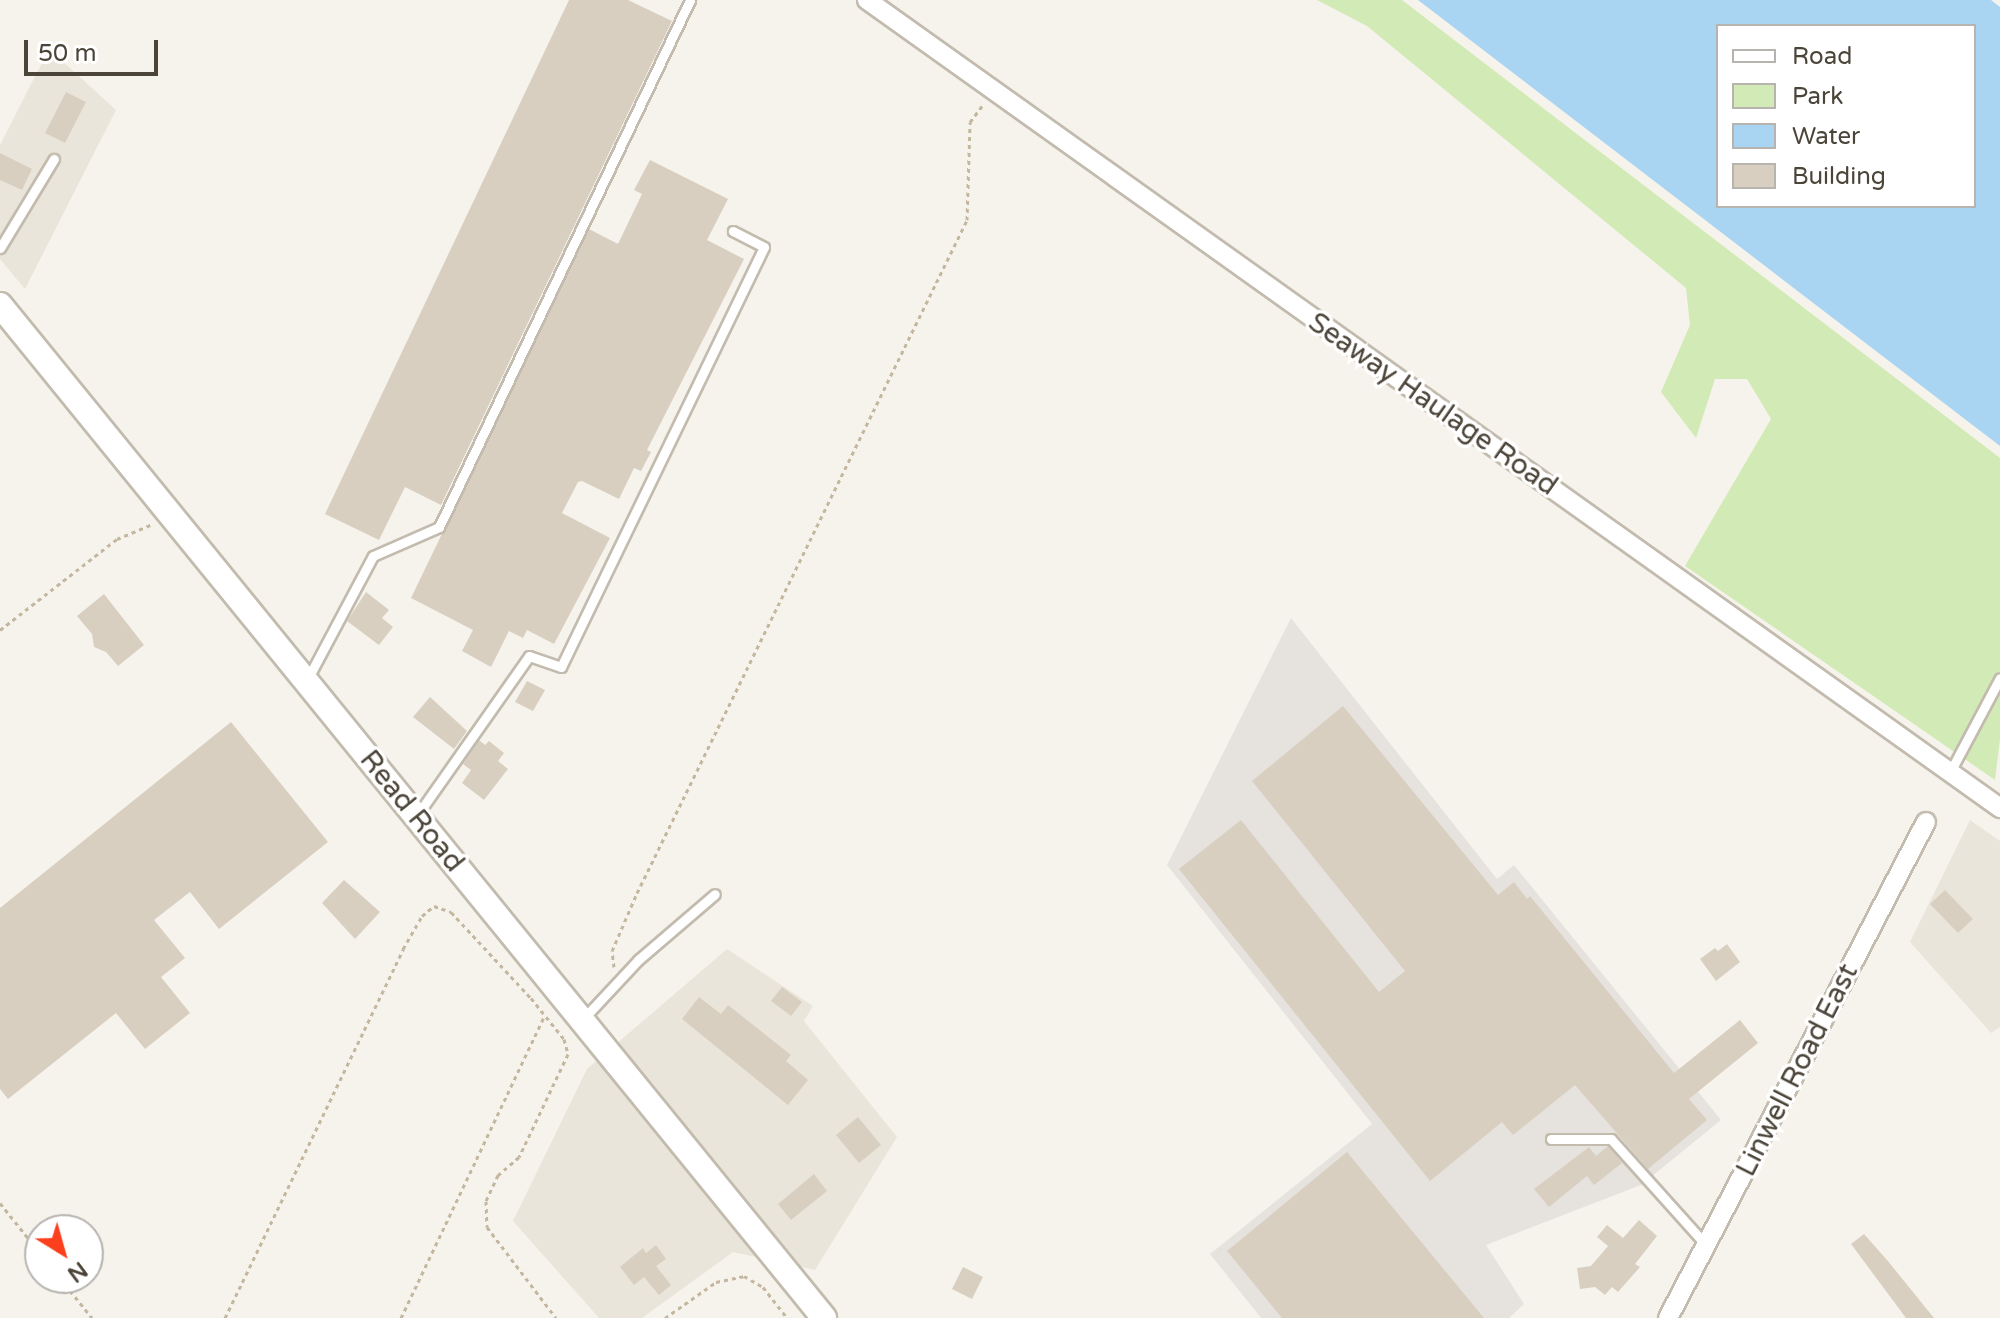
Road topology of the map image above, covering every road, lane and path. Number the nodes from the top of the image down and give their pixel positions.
1 (690, 0) edge
2 (867, 0) edge
3 (993, 90) junction
4 (54, 159) dead end
5 (733, 231) dead end
6 (0, 248) edge
7 (0, 305) edge
8 (171, 516) junction
9 (0, 630) edge
10 (2000, 678) edge
11 (306, 681) junction
12 (1950, 772) junction
13 (2000, 808) edge
14 (417, 817) junction
15 (1926, 822) dead end
16 (715, 894) dead end
17 (617, 982) junction
18 (545, 1015) junction
19 (582, 1021) junction
20 (1551, 1139) dead end
21 (0, 1203) edge
22 (24, 1233) edge
23 (1706, 1245) junction
24 (73, 1294) edge
25 (92, 1318) edge
26 (225, 1318) edge
27 (401, 1318) edge
28 (556, 1318) edge
29 (665, 1318) edge
30 (787, 1318) edge
31 (824, 1318) edge
32 (1668, 1318) edge

1 - 11 lane
2 - 3 street, Seaway Haulage Road
3 - 12 street, Seaway Haulage Road
3 - 17 path
4 - 6 lane
5 - 14 lane
7 - 8 street, Read Road
8 - 9 path
8 - 11 street, Read Road
10 - 12 lane
11 - 14 street, Read Road
12 - 13 street, Seaway Haulage Road
14 - 19 street, Read Road
15 - 23 street, Linwell Road East
16 - 17 lane
17 - 19 lane
18 - 26 path
18 - 27 path
18 - 28 path
19 - 31 street, Read Road
20 - 23 lane
21 - 22 path
23 - 32 street, Linwell Road East
24 - 25 path
29 - 30 path

